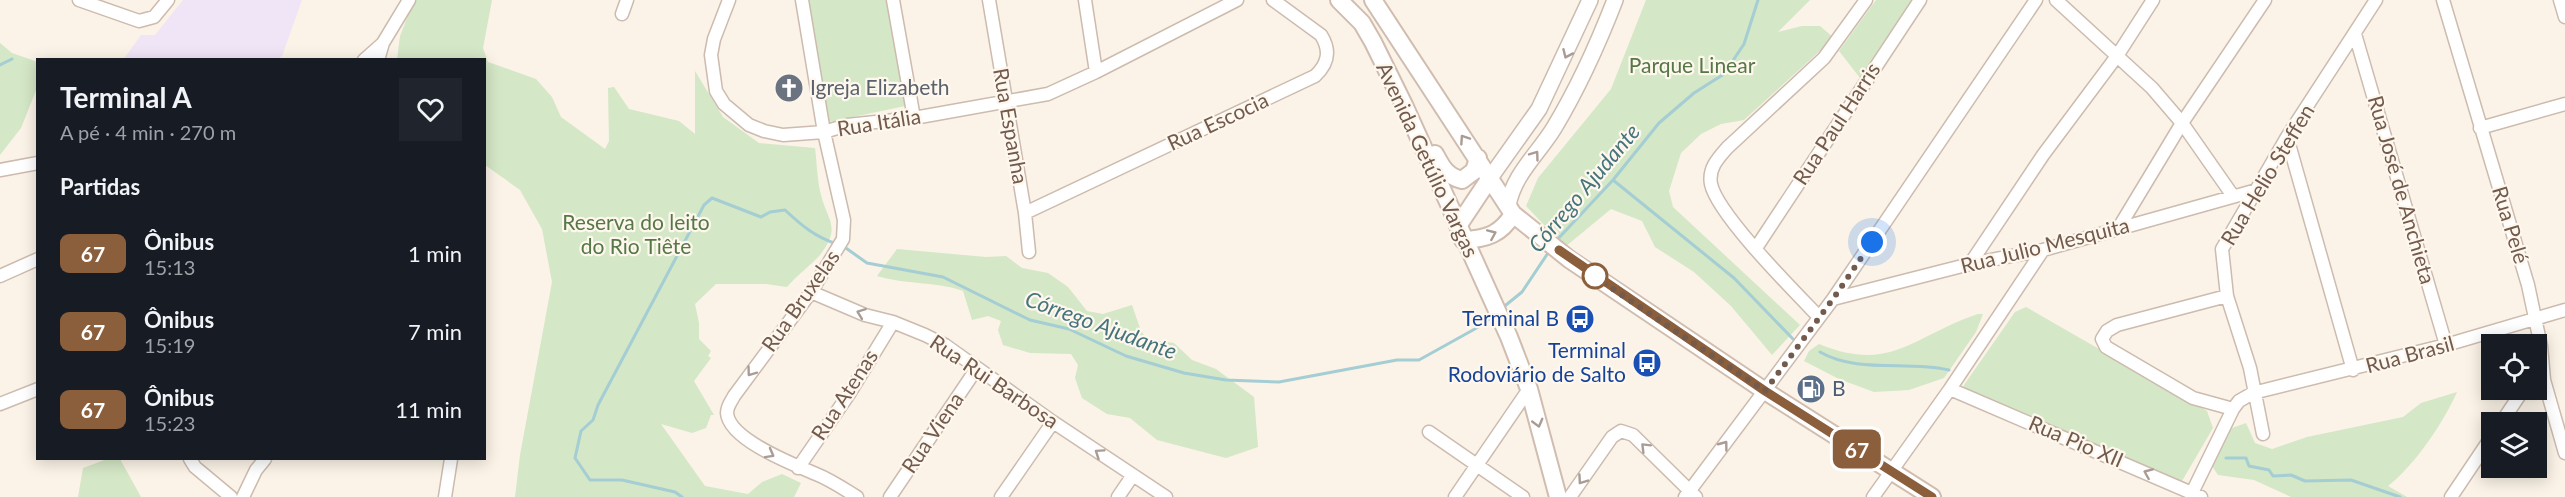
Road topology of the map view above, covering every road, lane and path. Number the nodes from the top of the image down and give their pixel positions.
1 (79, 0) edge
2 (168, 0) edge
3 (408, 0) edge
4 (627, 0) edge
5 (729, 0) edge
6 (802, 0) edge
7 (893, 0) edge
8 (989, 0) edge
9 (1085, 0) edge
10 (1237, 0) edge
11 (1273, 0) edge
12 (1339, 0) edge
13 (1373, 0) edge
14 (1590, 0) edge
15 (1615, 0) edge
16 (1866, 0) edge
17 (1920, 0) edge
18 (2036, 0) edge
19 (2056, 0) edge
20 (2153, 0) edge
21 (2265, 0) edge
22 (2376, 0) edge
23 (2443, 1) edge
24 (622, 14) dead end
25 (2355, 34) junction
26 (383, 43) junction
27 (2117, 56) junction
28 (366, 58) edge
29 (379, 58) edge
30 (1096, 72) junction
31 (1005, 100) junction
32 (2565, 104) edge
33 (1405, 107) junction
34 (914, 118) junction
35 (2182, 123) junction
36 (2480, 128) junction
37 (824, 132) junction
38 (2287, 137) junction
39 (1478, 158) junction
40 (36, 163) edge
41 (0, 170) edge
42 (1490, 178) junction
43 (2257, 190) junction
44 (2233, 196) junction
45 (1474, 201) junction
46 (1511, 210) junction
47 (1025, 213) junction
48 (2118, 230) junction
49 (1460, 233) junction
50 (1756, 249) junction
51 (2043, 250) junction
52 (1029, 252) dead end
53 (36, 260) edge
54 (1970, 264) junction
55 (0, 276) edge
56 (811, 291) junction
57 (2228, 296) junction
58 (1833, 299) junction
59 (2565, 310) edge
60 (1819, 317) junction
61 (2535, 318) junction
62 (893, 322) junction
63 (2536, 334) edge
64 (2446, 345) junction
65 (976, 368) junction
66 (2353, 370) junction
67 (1529, 389) junction
68 (36, 390) edge
69 (1950, 390) junction
70 (1765, 391) junction
71 (2253, 393) junction
72 (2547, 393) edge
73 (0, 404) edge
74 (2233, 409) junction
75 (1053, 422) junction
76 (1429, 432) dead end
77 (2263, 434) dead end
78 (2481, 452) edge
79 (2565, 453) edge
80 (191, 460) edge
81 (264, 460) edge
82 (451, 460) edge
83 (1477, 464) junction
84 (798, 468) junction
85 (1890, 470) junction
86 (1133, 475) junction
87 (1690, 495) edge
88 (2194, 495) edge
89 (231, 497) edge
90 (243, 497) edge
91 (445, 497) edge
92 (857, 497) edge
93 (890, 497) edge
94 (1001, 497) edge
95 (1118, 497) edge
96 (1166, 497) edge
97 (1455, 497) edge
98 (1523, 497) edge
99 (1558, 497) edge
100 (1570, 497) edge
101 (1873, 497) edge
102 (1932, 497) edge
103 (2451, 497) edge

1 - 2 street
3 - 26 street
4 - 24 street
5 - 37 street, Rua Itália
6 - 37 street, Rua Bruxelas
7 - 34 street
8 - 31 street, Rua Espanha
9 - 30 street
10 - 30 street, Rua Itália
11 - 47 street, Rua Escocia
12 - 33 main road, Avenida Getúlio Vargas
39 -> 13 main road, Avenida Getúlio Vargas
14 -> 42 street
46 -> 15 street
16 - 50 street
17 - 50 street, Rua Paul Harris
18 - 58 street
19 - 27 street
20 - 27 street
21 - 35 street
22 - 25 street, Rua Helio Steffen
23 - 36 street, Rua Pelé
25 - 38 street, Rua Helio Steffen
25 - 64 street, Rua José de Anchieta
26 - 28 street
26 - 29 street
27 - 35 street
27 - 54 street
30 - 31 street, Rua Itália
31 - 34 street, Rua Itália
31 - 47 street, Rua Espanha
32 - 36 street
33 - 39 main road
33 - 49 main road, Avenida Getúlio Vargas
34 - 37 street, Rua Itália
35 - 44 street
35 - 48 street
36 - 61 street, Rua Pelé
37 - 56 street, Rua Bruxelas
38 - 43 street, Rua Helio Steffen
38 - 66 street
39 - 42 main road, Avenida Getúlio Vargas
40 - 41 street
42 - 45 main road
42 - 46 main road, Avenida Getúlio Vargas
43 - 44 street, Rua Julio Mesquita
43 - 57 street, Rua Helio Steffen
44 - 48 street, Rua Julio Mesquita
45 - 46 main road
45 - 49 main road
49 -> 46 main road
46 - 70 main road, Avenida Getúlio Vargas
47 - 52 street, Rua Espanha
48 - 51 street, Rua Julio Mesquita
49 - 67 main road, Avenida Getúlio Vargas
50 - 60 street
51 - 54 street, Rua Julio Mesquita
51 - 69 street
53 - 55 street
54 - 58 street, Rua Julio Mesquita
62 -> 56 street, Rua Rui Barbosa
56 -> 84 street, Rua Bruxelas
57 - 71 street, Rua Helio Steffen
57 - 74 street
58 - 60 street
59 - 61 street, Rua Brasil
60 - 70 street
61 - 63 street, Rua Pelé
61 - 64 street, Rua Brasil
62 - 65 street, Rua Rui Barbosa
62 - 84 street, Rua Atenas
64 - 66 street, Rua Brasil
65 - 75 street, Rua Rui Barbosa
65 - 93 street, Rua Viena
66 - 71 street, Rua Brasil
67 - 83 street
67 -> 99 main road, Avenida Getúlio Vargas
68 - 73 street
69 - 85 street
88 -> 69 street, Rua Pio XII
70 - 85 main road, Avenida Getúlio Vargas
87 -> 70 street
71 - 74 street
71 - 77 street, Rua Helio Steffen
72 - 79 street, Rua Pelé
74 - 88 street
86 -> 75 street, Rua Rui Barbosa
75 - 94 street
76 - 83 street
78 - 103 street
80 - 89 street
81 - 90 street
82 - 91 street
83 - 97 street
83 - 98 street
84 - 92 street
85 - 101 street
85 - 102 main road, Avenida Getúlio Vargas
86 - 95 street
86 - 96 street, Rua Rui Barbosa
87 -> 100 street

